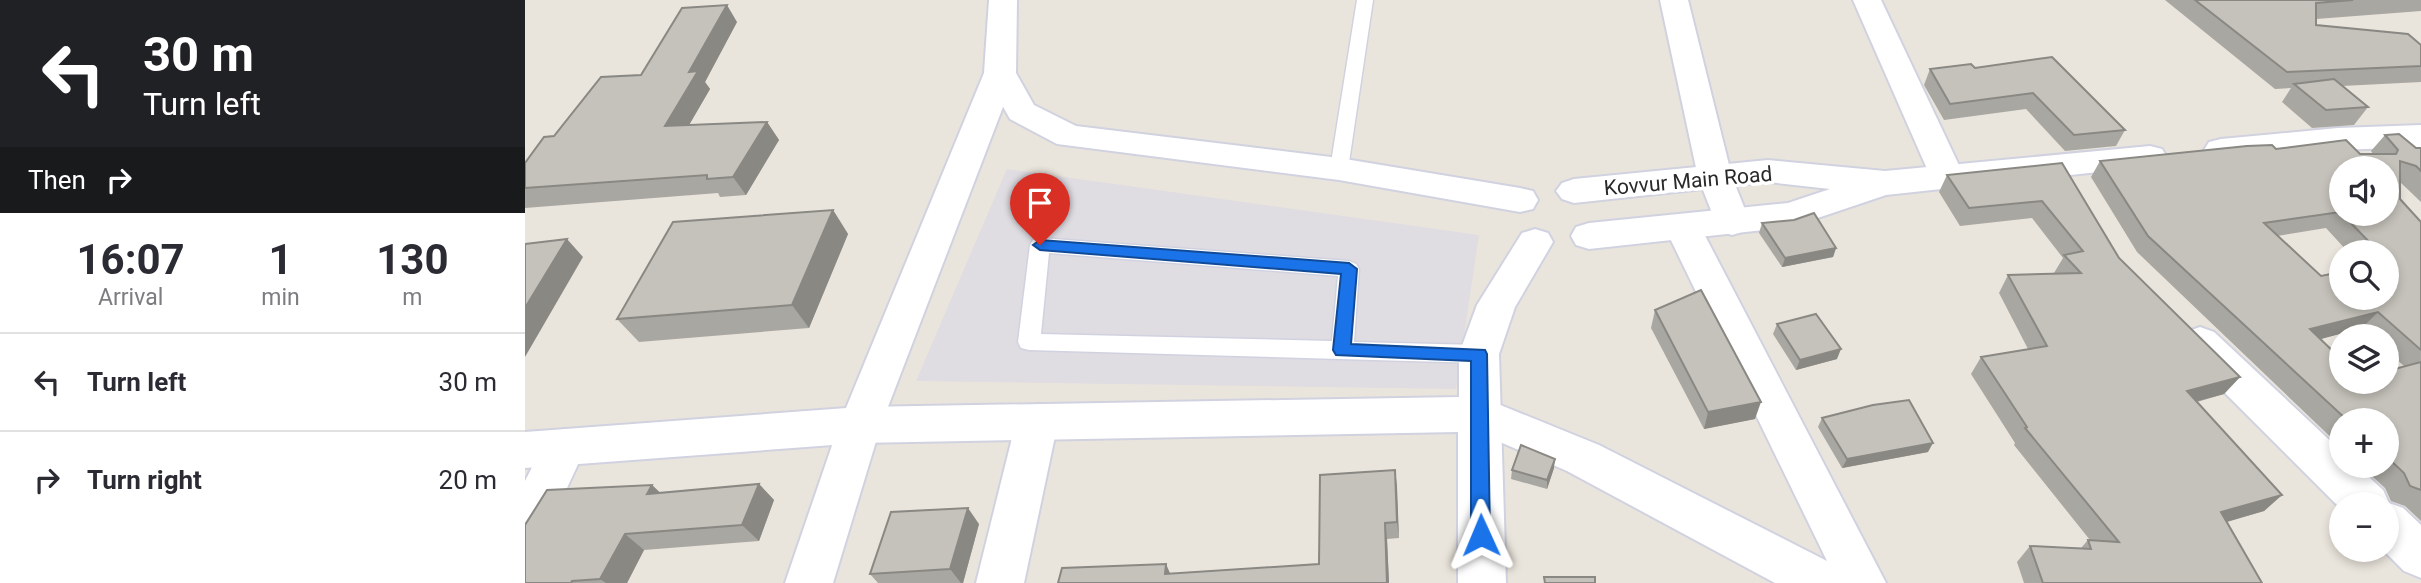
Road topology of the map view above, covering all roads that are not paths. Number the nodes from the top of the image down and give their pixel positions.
1 (1003, 0) edge
2 (1365, 0) edge
3 (1674, 0) edge
4 (1867, 0) edge
5 (1000, 73) junction
6 (2421, 136) edge
7 (2338, 139) junction
8 (2354, 156) edge
9 (1339, 169) junction
10 (1716, 177) junction
11 (1948, 178) junction
12 (1885, 183) junction
13 (1574, 191) junction
14 (1520, 200) junction
15 (1732, 222) junction
16 (1683, 228) junction
17 (1589, 236) junction
18 (1535, 242) junction
19 (2178, 321) edge
20 (1342, 350) junction
21 (1479, 354) junction
22 (1478, 414) junction
23 (1037, 422) junction
24 (860, 425) junction
25 (545, 448) edge
26 (2355, 492) edge
27 (525, 529) edge
28 (2399, 535) edge
29 (2421, 556) edge
30 (2421, 566) edge
31 (809, 583) edge
32 (1000, 583) edge
33 (1482, 583) edge
34 (1821, 583) edge
35 (1862, 583) edge
36 (2416, 583) edge

1 - 5 street
2 - 9 lane
3 - 10 street
4 - 11 street
5 - 9 street
5 - 24 street
6 - 7 street, Kovvur Main Road
7 - 8 street
7 - 11 street, Kovvur Main Road
9 - 14 street
10 - 12 street, Kovvur Main Road
10 - 13 street, Kovvur Main Road
10 - 15 street
11 - 12 street, Kovvur Main Road
12 - 15 street, Kovvur Main Road
13 - 14 street
13 - 17 street
14 - 18 street
15 - 16 street, Kovvur Main Road
16 - 17 street, Kovvur Main Road
16 - 35 street
17 - 18 street
18 - 21 street
19 - 26 street
20 - 20 lane
20 - 21 lane
21 - 22 street
22 - 23 street
22 - 33 street
22 - 34 street
23 - 24 street
23 - 32 street
24 - 25 street
24 - 31 street
25 - 27 street
28 - 29 street
30 - 36 street

